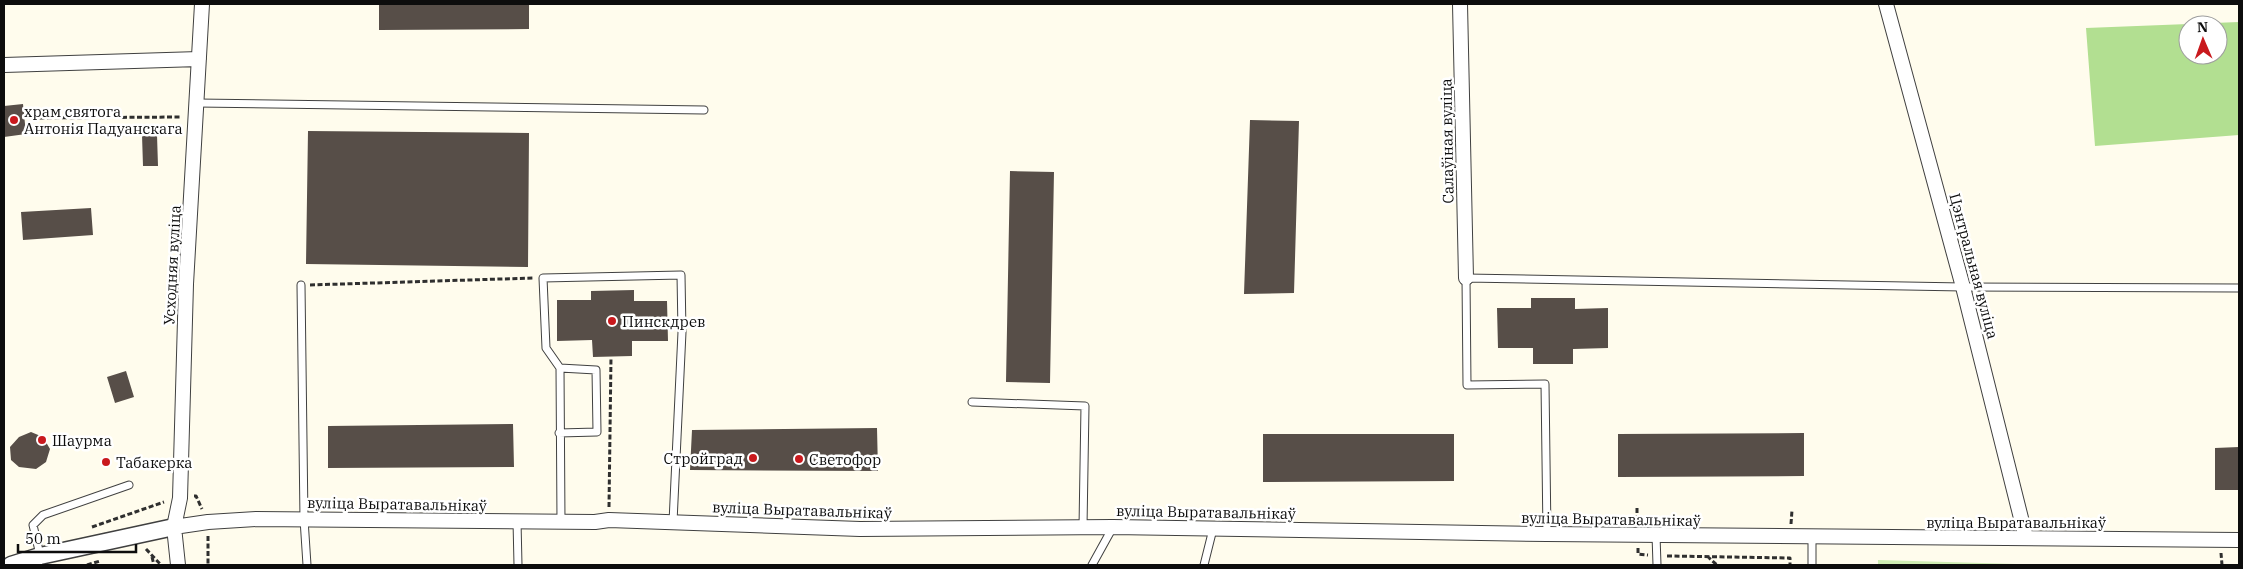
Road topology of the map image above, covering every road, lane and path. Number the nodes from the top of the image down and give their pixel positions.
1 (202, 4) edge
2 (1460, 4) edge
3 (1886, 4) edge
4 (199, 59) junction
5 (4, 64) edge
6 (197, 102) junction
7 (704, 110) dead end
8 (185, 117) dead end
9 (32, 118) dead end
10 (543, 278) junction
11 (1466, 278) junction
12 (301, 285) joint
13 (1963, 287) junction
14 (2239, 288) edge
15 (611, 356) dead end
16 (560, 368) junction
17 (972, 402) dead end
18 (559, 433) junction
19 (129, 485) dead end
20 (304, 519) junction
21 (609, 520) junction
22 (517, 521) junction
23 (561, 522) junction
24 (673, 522) junction
25 (174, 527) junction
26 (1083, 527) junction
27 (1113, 527) junction
28 (1213, 529) junction
29 (1547, 534) junction
30 (1656, 535) junction
31 (1812, 537) junction
32 (2026, 538) junction
33 (2239, 540) edge
34 (40, 556) junction
35 (1707, 556) dead end
36 (152, 557) dead end
37 (12, 565) edge
38 (154, 565) edge
39 (178, 565) edge
40 (307, 565) edge
41 (518, 565) edge
42 (1092, 565) edge
43 (1204, 565) edge
44 (1658, 565) edge
45 (1717, 565) edge
46 (1812, 565) edge

1 - 4 street, Усходняя вуліца
2 - 11 street, Салаўіная вуліца
3 - 13 street, Цэнтральная вуліца
4 - 5 street
4 - 6 street, Усходняя вуліца
6 - 7 lane
6 - 25 street, Усходняя вуліца
8 - 9 path
10 - 12 path
10 - 16 lane
10 - 24 lane
11 - 13 lane
11 - 29 lane
12 - 20 lane
13 - 14 lane
13 - 32 street, Цэнтральная вуліца
15 - 21 path
16 - 18 lane
16 - 18 lane
17 - 26 lane
18 - 23 lane
19 - 34 lane
20 - 22 street, вуліца Выратавальнікаў
20 - 25 street, вуліца Выратавальнікаў
20 - 40 lane
21 - 23 street, вуліца Выратавальнікаў
21 - 24 street, вуліца Выратавальнікаў
22 - 23 street, вуліца Выратавальнікаў
22 - 41 lane
24 - 26 street, вуліца Выратавальнікаў
25 - 34 street
25 - 39 street, Усходняя вуліца
26 - 27 street, вуліца Выратавальнікаў
27 - 28 street, вуліца Выратавальнікаў
27 - 42 lane
28 - 29 street, вуліца Выратавальнікаў
28 - 43 lane
29 - 30 street, вуліца Выратавальнікаў
30 - 31 street, вуліца Выратавальнікаў
30 - 44 lane
31 - 32 street, вуліца Выратавальнікаў
31 - 46 lane
32 - 33 street, вуліца Выратавальнікаў
34 - 37 street
35 - 45 path
36 - 38 path

